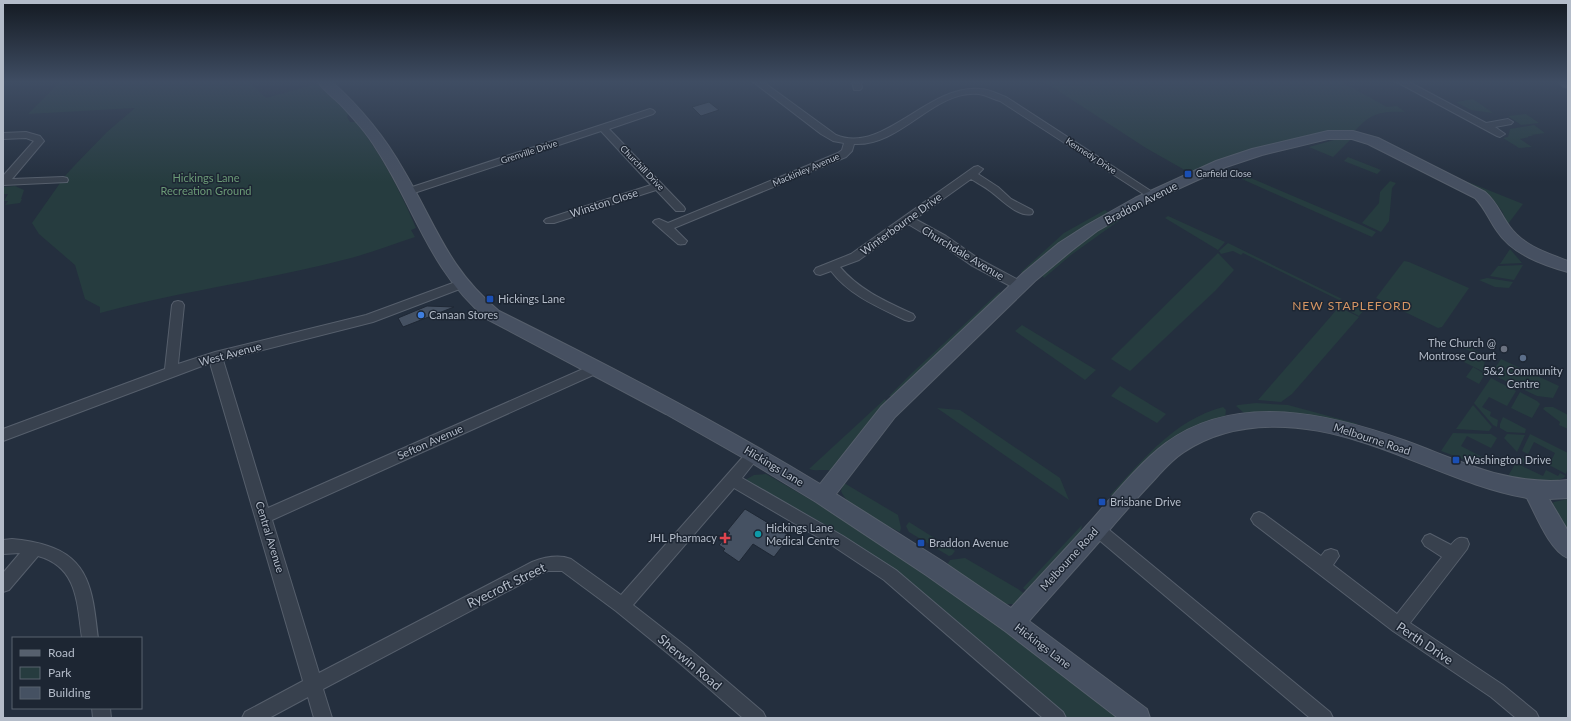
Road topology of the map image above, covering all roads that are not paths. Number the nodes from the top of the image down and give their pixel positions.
1 (357, 115) edge
2 (642, 115) edge
3 (801, 115) edge
4 (917, 115) edge
5 (1027, 115) edge
6 (1463, 115) edge
7 (1508, 122) dead end
8 (1485, 126) junction
9 (603, 128) junction
10 (1500, 134) dead end
11 (3, 136) edge
12 (849, 142) junction
13 (63, 180) dead end
14 (3, 182) edge
15 (659, 186) junction
16 (407, 192) junction
17 (1152, 195) junction
18 (680, 209) dead end
19 (1028, 212) dead end
20 (907, 219) junction
21 (550, 221) dead end
22 (681, 241) dead end
23 (833, 266) junction
24 (1568, 266) edge
25 (820, 271) dead end
26 (461, 284) junction
27 (1020, 286) junction
28 (178, 305) dead end
29 (909, 317) dead end
30 (215, 357) junction
31 (597, 368) junction
32 (171, 372) junction
33 (3, 435) edge
34 (754, 454) junction
35 (731, 479) junction
36 (1568, 489) edge
37 (1534, 491) junction
38 (823, 496) junction
39 (264, 517) junction
40 (1259, 520) dead end
41 (1097, 529) junction
42 (1430, 541) dead end
43 (3, 547) edge
44 (34, 548) junction
45 (1568, 548) edge
46 (3, 585) edge
47 (622, 606) junction
48 (1013, 623) junction
49 (1399, 625) junction
50 (90, 637) edge
51 (314, 685) junction
52 (251, 718) edge
53 (323, 718) edge
54 (757, 718) edge
55 (1057, 718) edge
56 (1138, 718) edge
57 (1324, 718) edge
58 (1530, 718) edge

1 - 16 street, Hickings Lane
2 - 9 street, Grenville Drive
3 - 12 street, Kennedy Drive
4 - 12 street, Kennedy Drive
5 - 17 street, Kennedy Drive
6 - 8 street
7 - 8 street
8 - 10 street
9 - 15 street, Churchill Drive
9 - 16 street, Grenville Drive
11 - 14 street
12 - 22 street, Mackinley Avenue
13 - 14 street
15 - 18 street, Churchill Drive
15 - 21 street, Winston Close
16 - 26 street, Hickings Lane
17 - 24 street, Braddon Avenue
17 - 27 street, Braddon Avenue
19 - 20 street, Winterbourne Drive
20 - 23 street, Winterbourne Drive
20 - 27 street, Churchdale Avenue
23 - 25 street, Winterbourne Drive
23 - 29 street
26 - 30 street, West Avenue
26 - 31 street, Hickings Lane
27 - 38 street, Braddon Avenue
28 - 32 street
30 - 32 street, West Avenue
30 - 39 street, Central Avenue
31 - 34 street, Hickings Lane
31 - 39 street, Sefton Avenue
32 - 33 street, West Avenue
34 - 35 street
34 - 38 street, Hickings Lane
35 - 47 street
35 - 55 street
36 - 37 street, Melbourne Road
37 - 41 street, Melbourne Road
37 - 45 street
38 - 48 street, Hickings Lane
39 - 51 street, Central Avenue
40 - 49 street, Perth Drive
41 - 48 street, Melbourne Road
41 - 57 street
42 - 49 street
43 - 44 street
44 - 46 street
44 - 50 street
47 - 51 street, Ryecroft Street
47 - 54 street, Sherwin Road
48 - 56 street, Hickings Lane
49 - 58 street, Perth Drive
51 - 52 street, Ryecroft Street
51 - 53 street, Central Avenue

